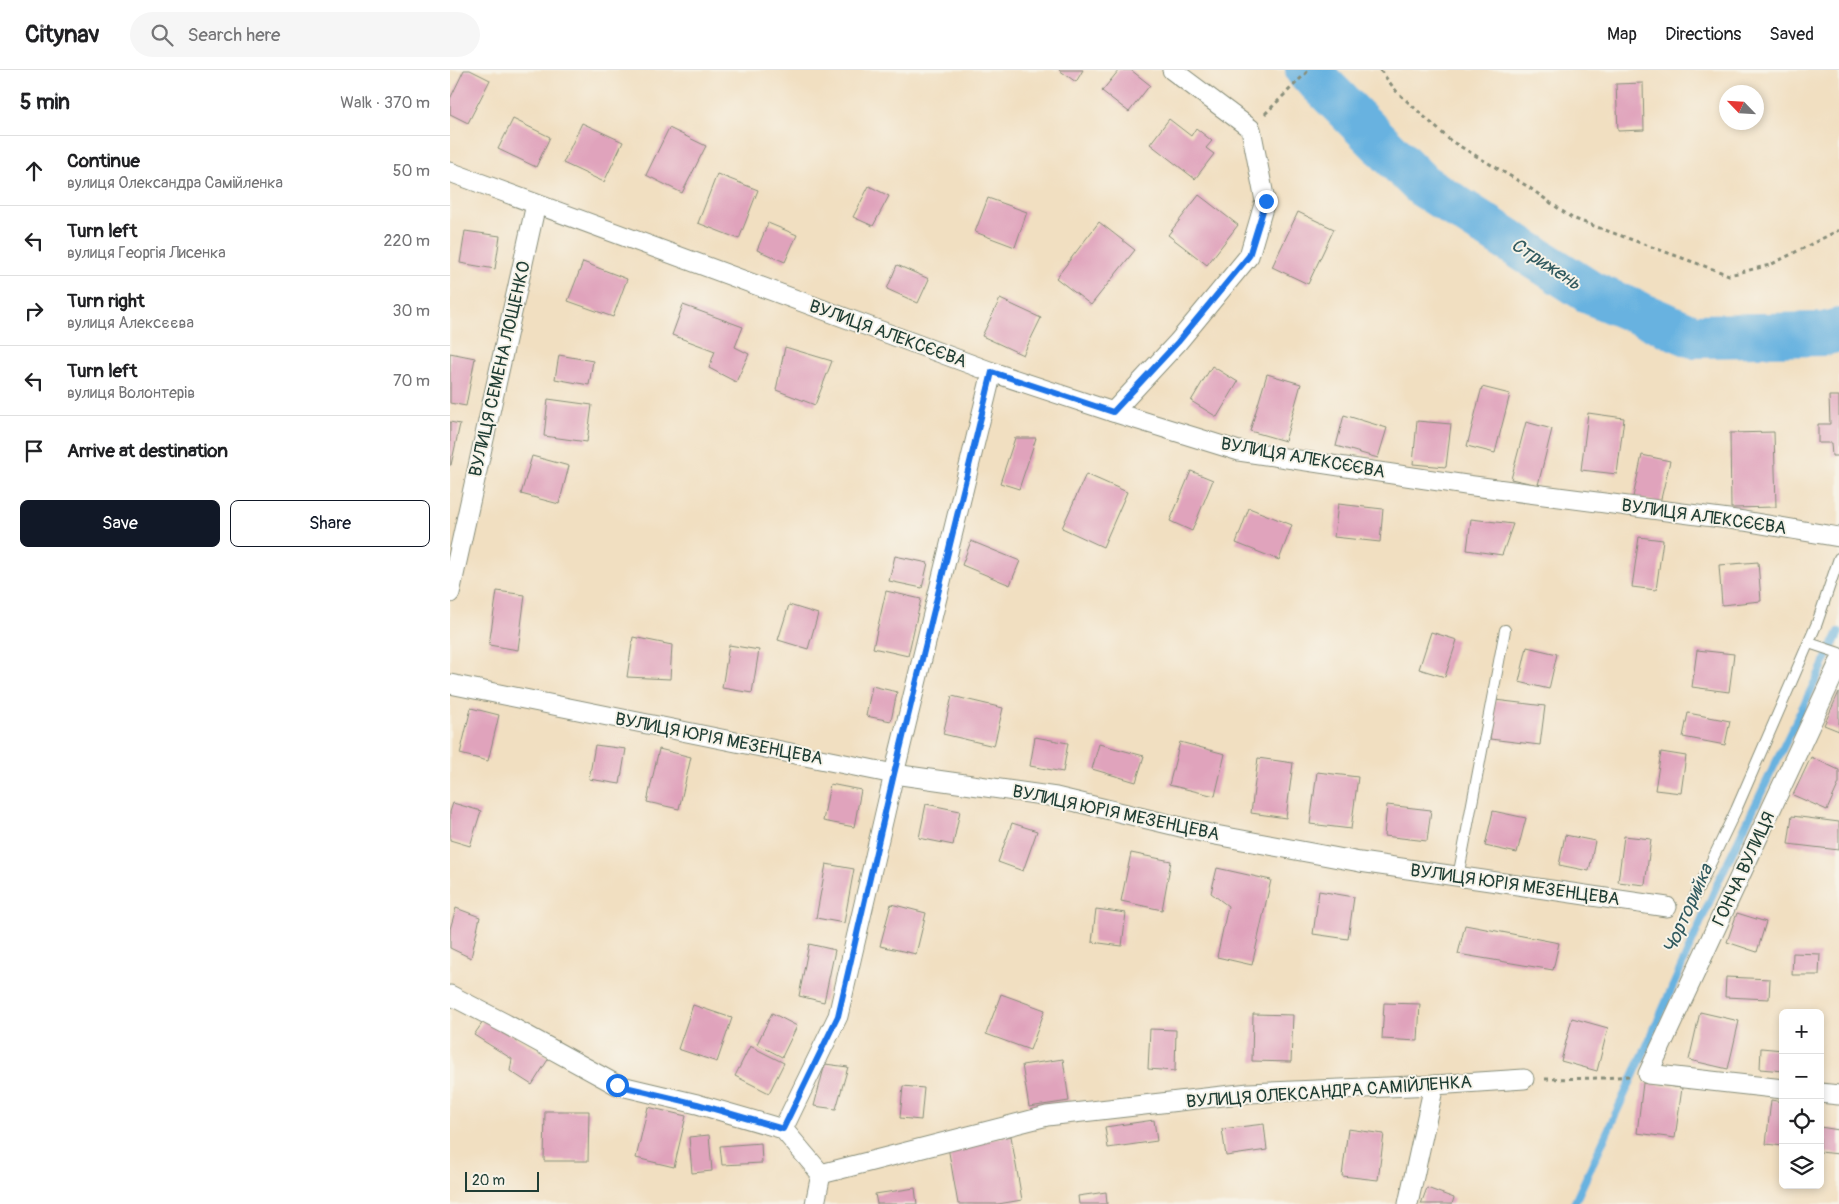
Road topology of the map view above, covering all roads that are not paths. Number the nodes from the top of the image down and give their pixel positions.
1 (1172, 70) edge
2 (450, 172) edge
3 (536, 204) junction
4 (992, 372) junction
5 (1113, 412) junction
6 (1839, 538) edge
7 (1839, 558) edge
8 (450, 592) edge
9 (1504, 630) dead end
10 (1809, 642) junction
11 (1839, 653) edge
12 (1839, 663) edge
13 (450, 684) edge
14 (894, 774) junction
15 (1458, 877) junction
16 (1693, 900) dead end
17 (1667, 907) dead end
18 (450, 995) edge
19 (1524, 1079) road end
20 (1434, 1085) junction
21 (1779, 1089) edge
22 (1824, 1094) edge
23 (1839, 1096) edge
24 (783, 1129) junction
25 (821, 1174) junction
26 (814, 1204) edge
27 (1408, 1204) edge

1 - 5 street
2 - 3 street, ВУЛИЦЯ АЛЕКСЄЄВА
3 - 4 street, ВУЛИЦЯ АЛЕКСЄЄВА
3 - 8 street, ВУЛИЦЯ СЕМЕНА ЛОЩЕНКО
4 - 5 street, ВУЛИЦЯ АЛЕКСЄЄВА
4 - 14 street
5 - 6 street, ВУЛИЦЯ АЛЕКСЄЄВА
7 - 10 lane
9 - 15 lane
10 - 11 lane
10 - 16 lane
12 - 21 street, ГОНЧА ВУЛИЦЯ
13 - 14 street, ВУЛИЦЯ ЮРІЯ МЕЗЕНЦЕВА
14 - 15 street, ВУЛИЦЯ ЮРІЯ МЕЗЕНЦЕВА
14 - 24 street
15 - 17 street, ВУЛИЦЯ ЮРІЯ МЕЗЕНЦЕВА
18 - 24 street
19 - 20 street, ВУЛИЦЯ ОЛЕКСАНДРА САМІЙЛЕНКА
20 - 25 street, ВУЛИЦЯ ОЛЕКСАНДРА САМІЙЛЕНКА
20 - 27 street
22 - 23 street
24 - 25 street
25 - 26 street

